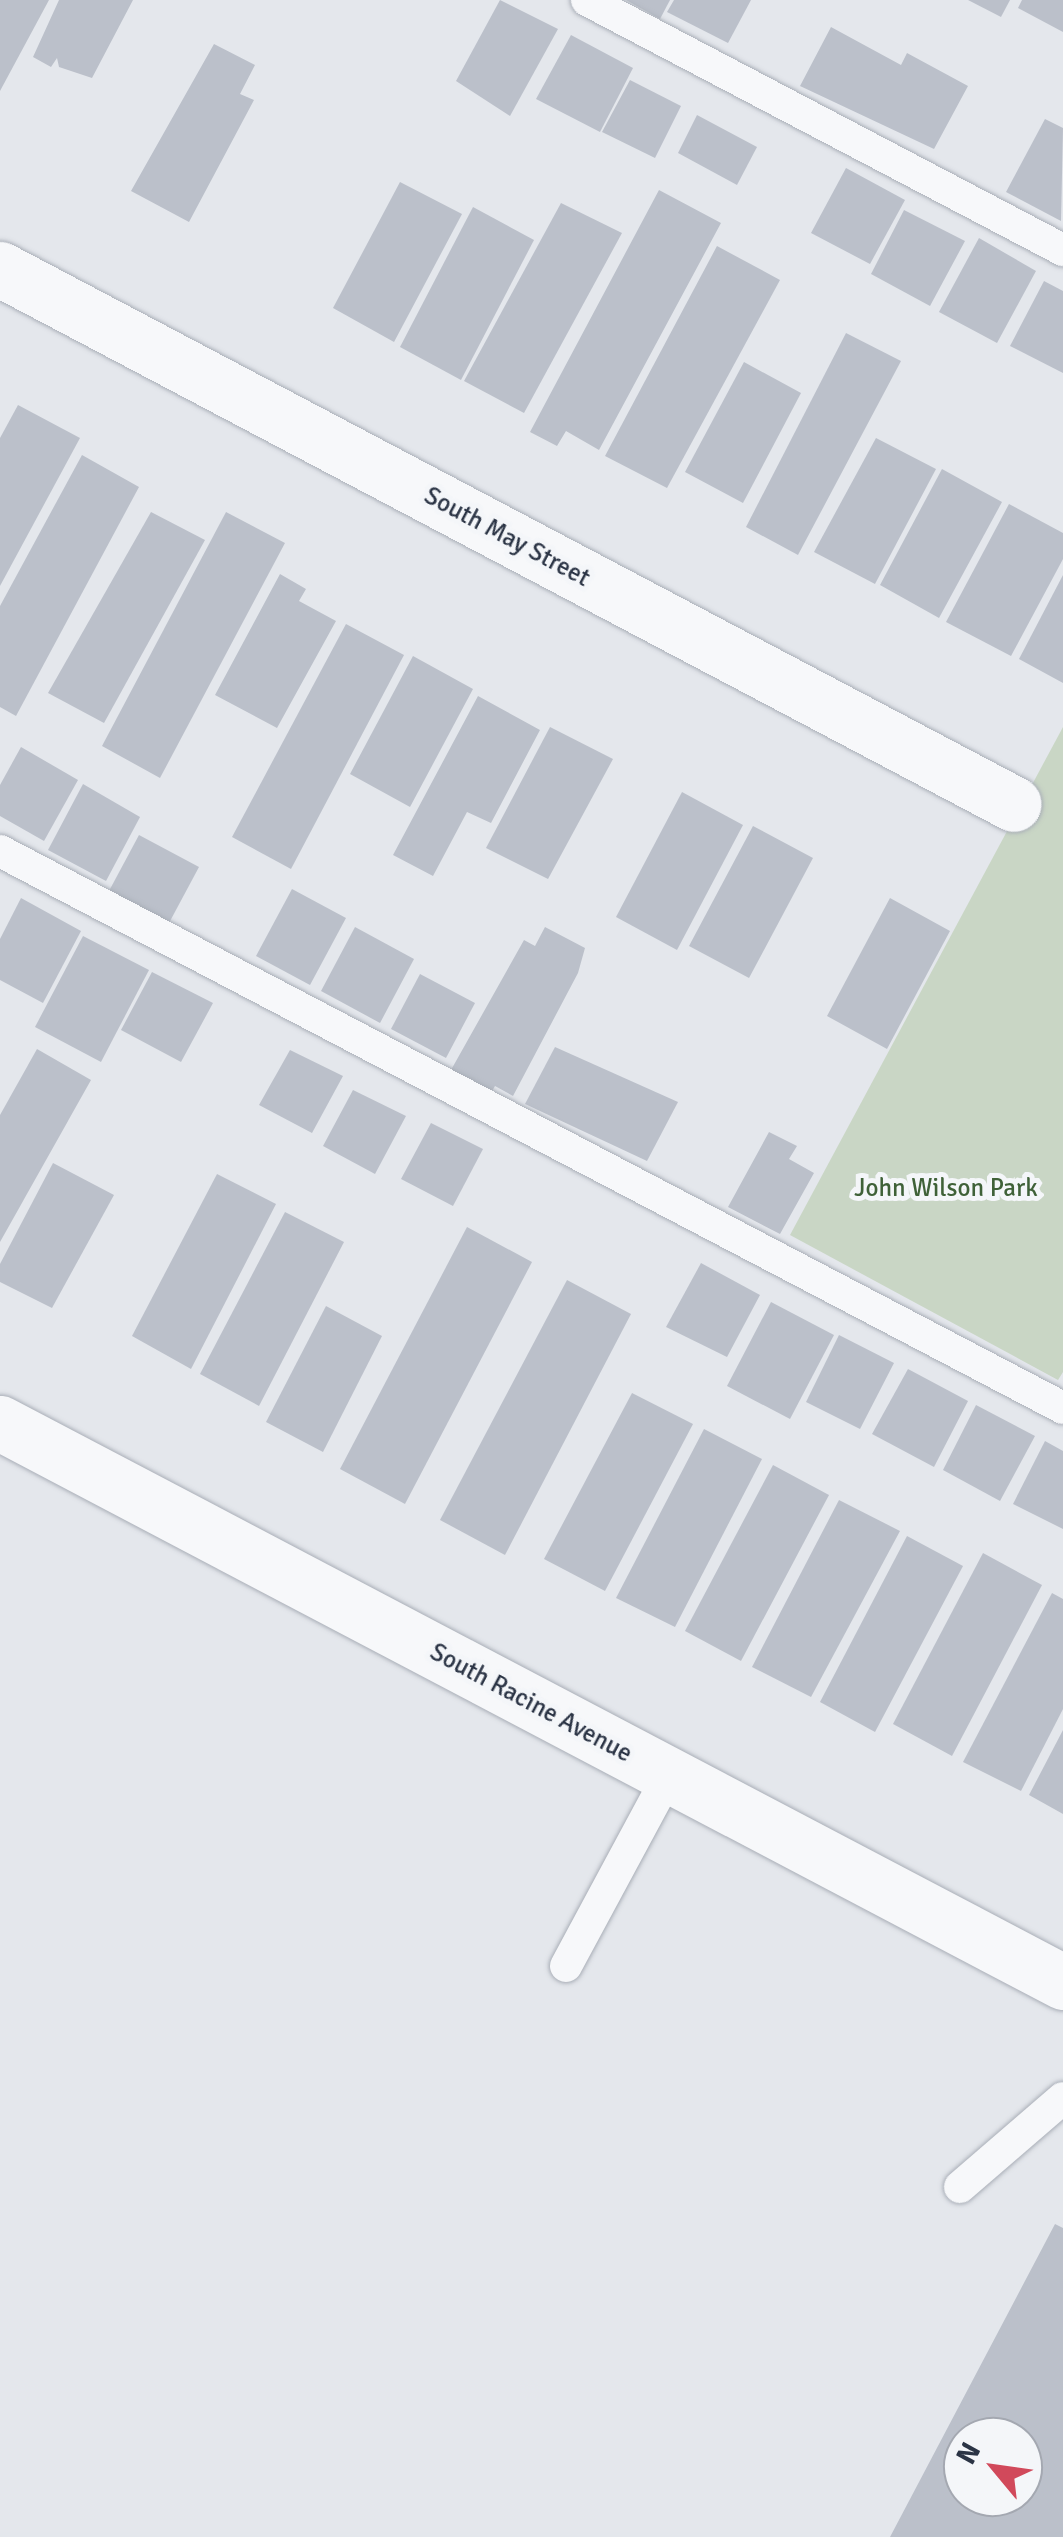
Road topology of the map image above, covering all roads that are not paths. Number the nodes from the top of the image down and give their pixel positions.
1 (587, 0) edge
2 (1063, 250) edge
3 (0, 269) edge
4 (1014, 804) dead end
5 (0, 851) edge
6 (1063, 1408) edge
7 (0, 1423) edge
8 (669, 1775) junction
9 (566, 1966) dead end
10 (1063, 1982) edge
11 (1063, 2098) edge
12 (960, 2187) dead end

1 - 2 lane
3 - 4 street, South May Street
5 - 6 lane
7 - 8 street, South Racine Avenue
8 - 9 lane
8 - 10 street, South Racine Avenue
11 - 12 lane

